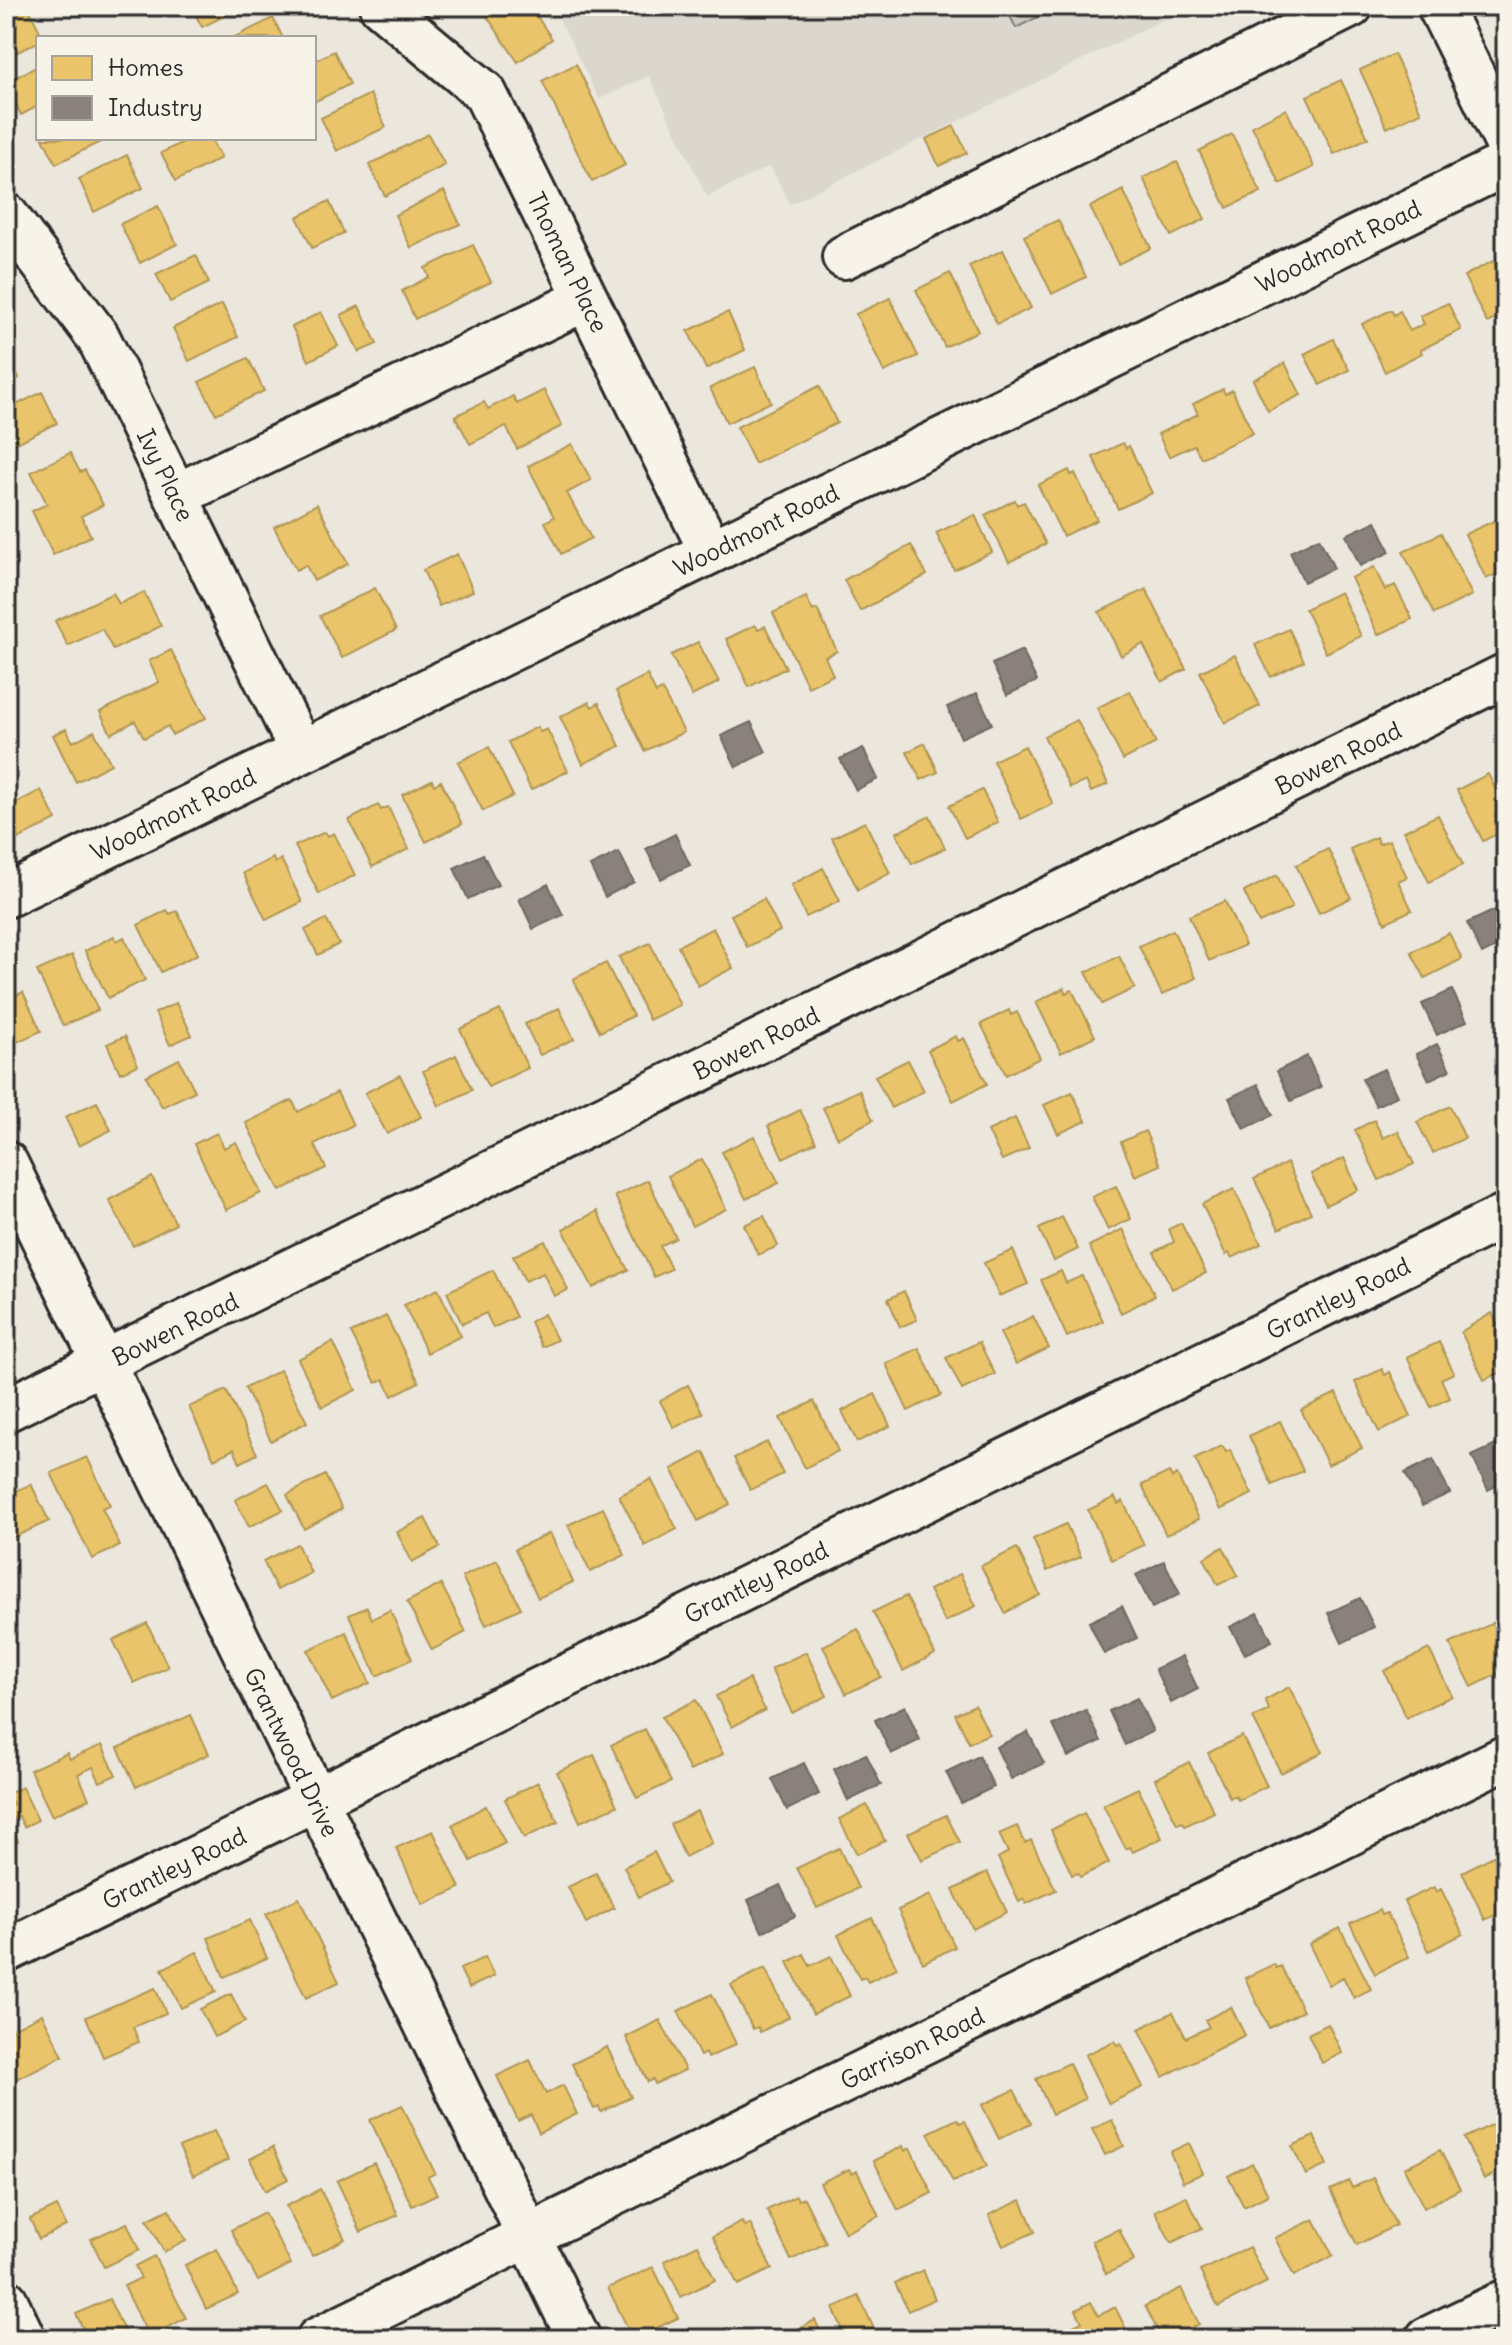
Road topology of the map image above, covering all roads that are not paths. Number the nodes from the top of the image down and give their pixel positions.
1 (381, 6) edge
2 (1351, 6) edge
3 (1439, 6) edge
4 (1506, 142) edge
5 (1506, 164) edge
6 (6, 215) edge
7 (844, 257) dead end
8 (586, 299) junction
9 (177, 495) junction
10 (711, 552) junction
11 (1506, 675) edge
12 (301, 751) junction
13 (6, 896) edge
14 (6, 1163) edge
15 (1506, 1215) edge
16 (105, 1363) junction
17 (6, 1410) edge
18 (1506, 1757) edge
19 (315, 1798) junction
20 (6, 1951) edge
21 (528, 2235) junction
22 (6, 2301) edge
23 (1506, 2301) edge
24 (24, 2339) edge
25 (318, 2339) edge
26 (579, 2339) edge
27 (1427, 2339) edge

1 - 8 street, Thoman Place
2 - 7 street
3 - 4 street
5 - 10 street, Woodmont Road
6 - 9 street, Ivy Place
8 - 9 street
8 - 10 street, Thoman Place
9 - 12 street, Ivy Place
10 - 12 street, Woodmont Road
11 - 16 street, Bowen Road
12 - 13 street, Woodmont Road
14 - 16 street, Grantwood Drive
15 - 19 street, Grantley Road
16 - 17 street, Bowen Road
16 - 19 street, Grantwood Drive
18 - 21 street, Garrison Road
19 - 20 street, Grantley Road
19 - 21 street, Grantwood Drive
21 - 25 street, Garrison Road
21 - 26 street, Grantwood Drive
22 - 24 street
23 - 27 street

